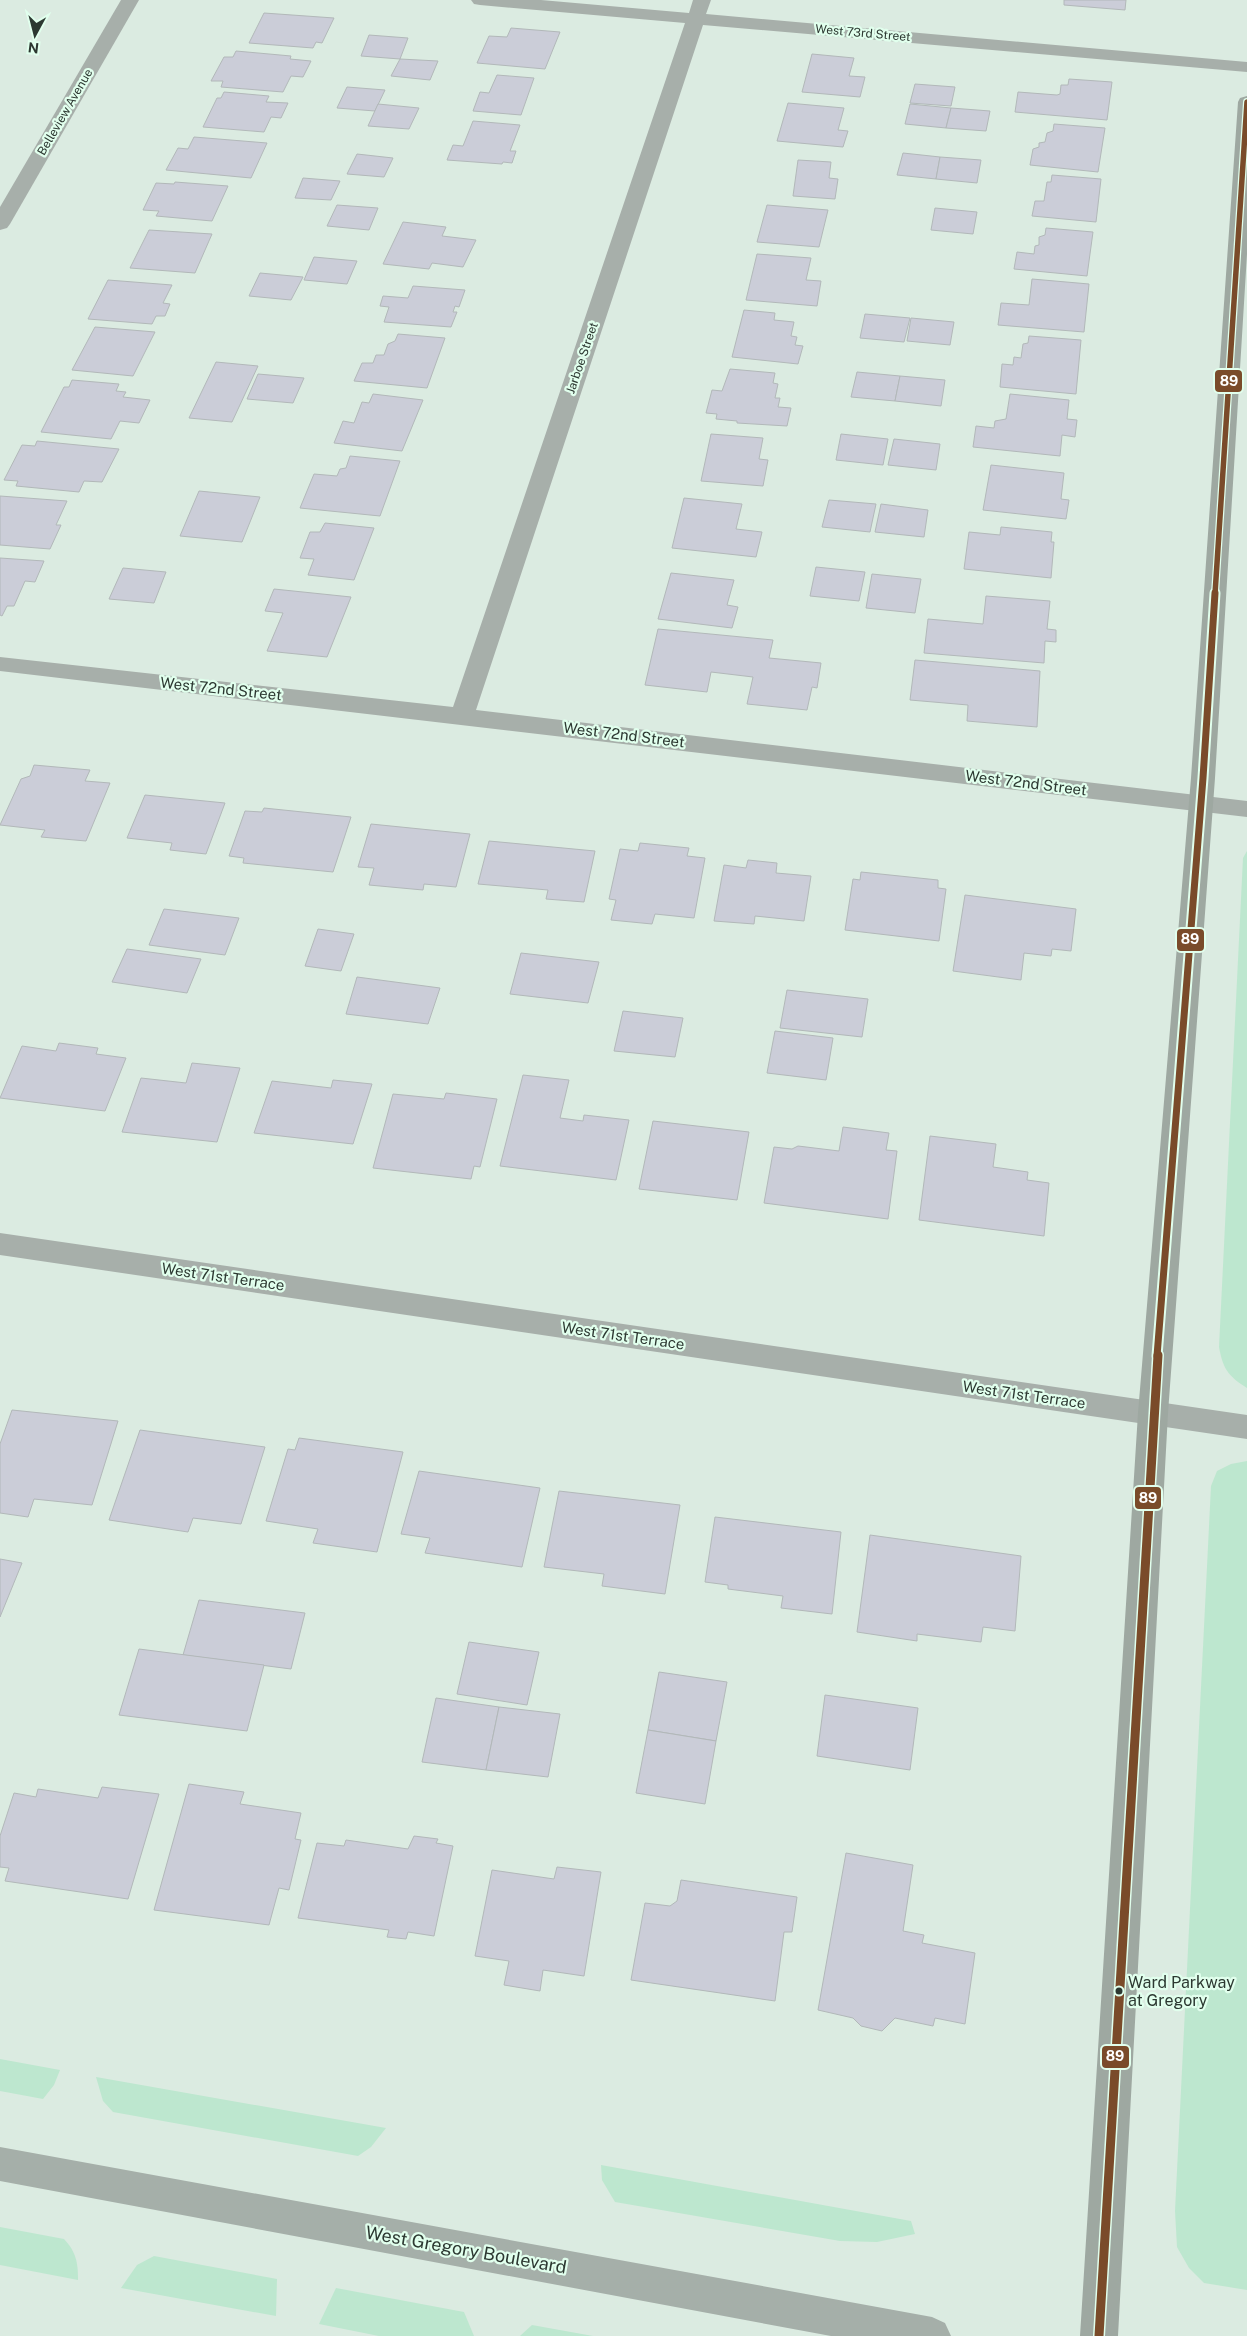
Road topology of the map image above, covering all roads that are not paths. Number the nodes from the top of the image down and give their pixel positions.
1 (130, 0) edge
2 (480, 0) edge
3 (699, 10) edge
4 (1247, 67) edge
5 (1247, 102) edge
6 (0, 224) edge
7 (0, 664) edge
8 (462, 716) junction
9 (1200, 804) junction
10 (1247, 809) edge
11 (0, 1244) edge
12 (1153, 1413) junction
13 (1247, 1427) edge
14 (0, 2164) edge
15 (932, 2336) edge
16 (1099, 2336) edge

1 - 6 street, Belleview Avenue
2 - 3 street, West 73rd Street
3 - 4 street, West 73rd Street
3 - 8 street, Jarboe Street
5 - 9 main road
7 - 8 street, West 72nd Street
8 - 9 street, West 72nd Street
9 - 10 street, West 72nd Street
9 - 12 main road
11 - 12 street, West 71st Terrace
12 - 13 street, West 71st Terrace
12 - 16 main road
14 - 15 main road, West Gregory Boulevard

